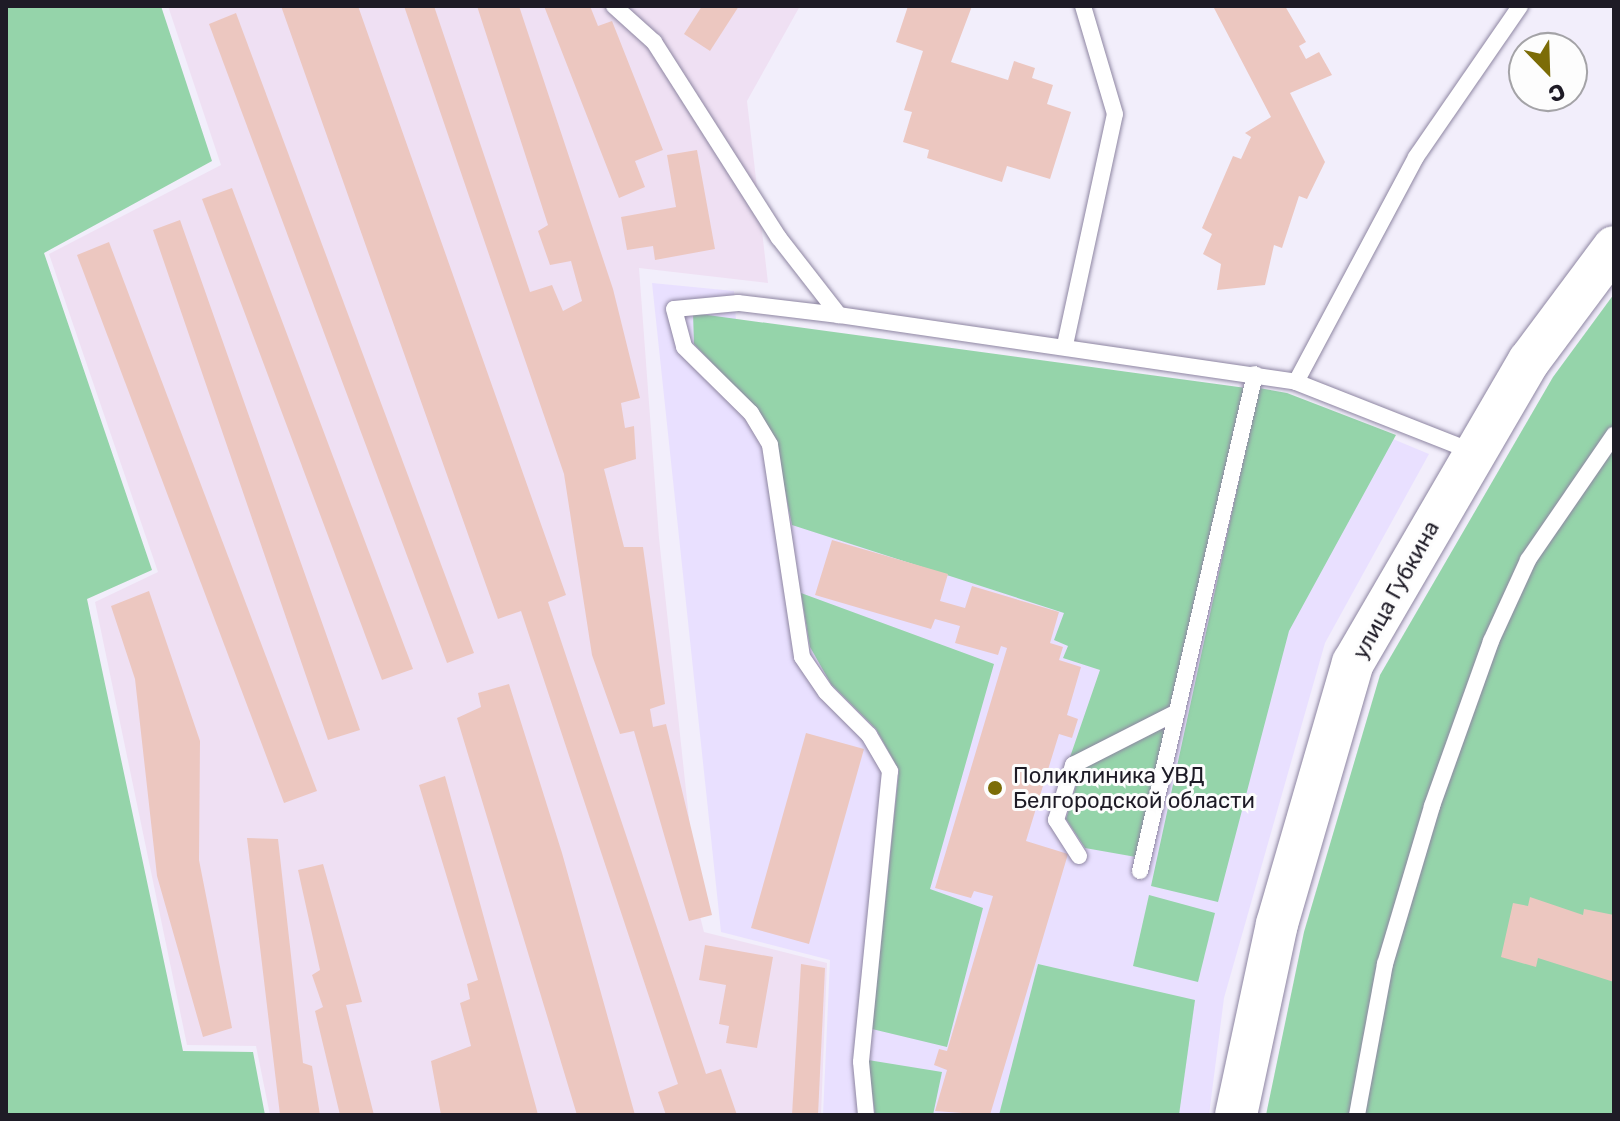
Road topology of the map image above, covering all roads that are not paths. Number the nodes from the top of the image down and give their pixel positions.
1 (614, 6) edge
2 (1083, 6) edge
3 (1520, 6) edge
4 (1614, 247) edge
5 (839, 315) junction
6 (1065, 345) junction
7 (1255, 374) junction
8 (1296, 382) junction
9 (1614, 435) edge
10 (1474, 452) junction
11 (1177, 712) junction
12 (1079, 856) dead end
13 (1140, 871) dead end
14 (866, 1115) edge
15 (1236, 1115) edge
16 (1357, 1115) edge

1 - 5 lane
2 - 6 lane
3 - 8 lane
4 - 10 main road, улица Губкина
5 - 6 lane
5 - 14 lane
6 - 7 lane
7 - 8 lane
7 - 11 lane
8 - 10 lane
9 - 16 lane
10 - 15 main road, улица Губкина
11 - 12 lane
11 - 13 lane

